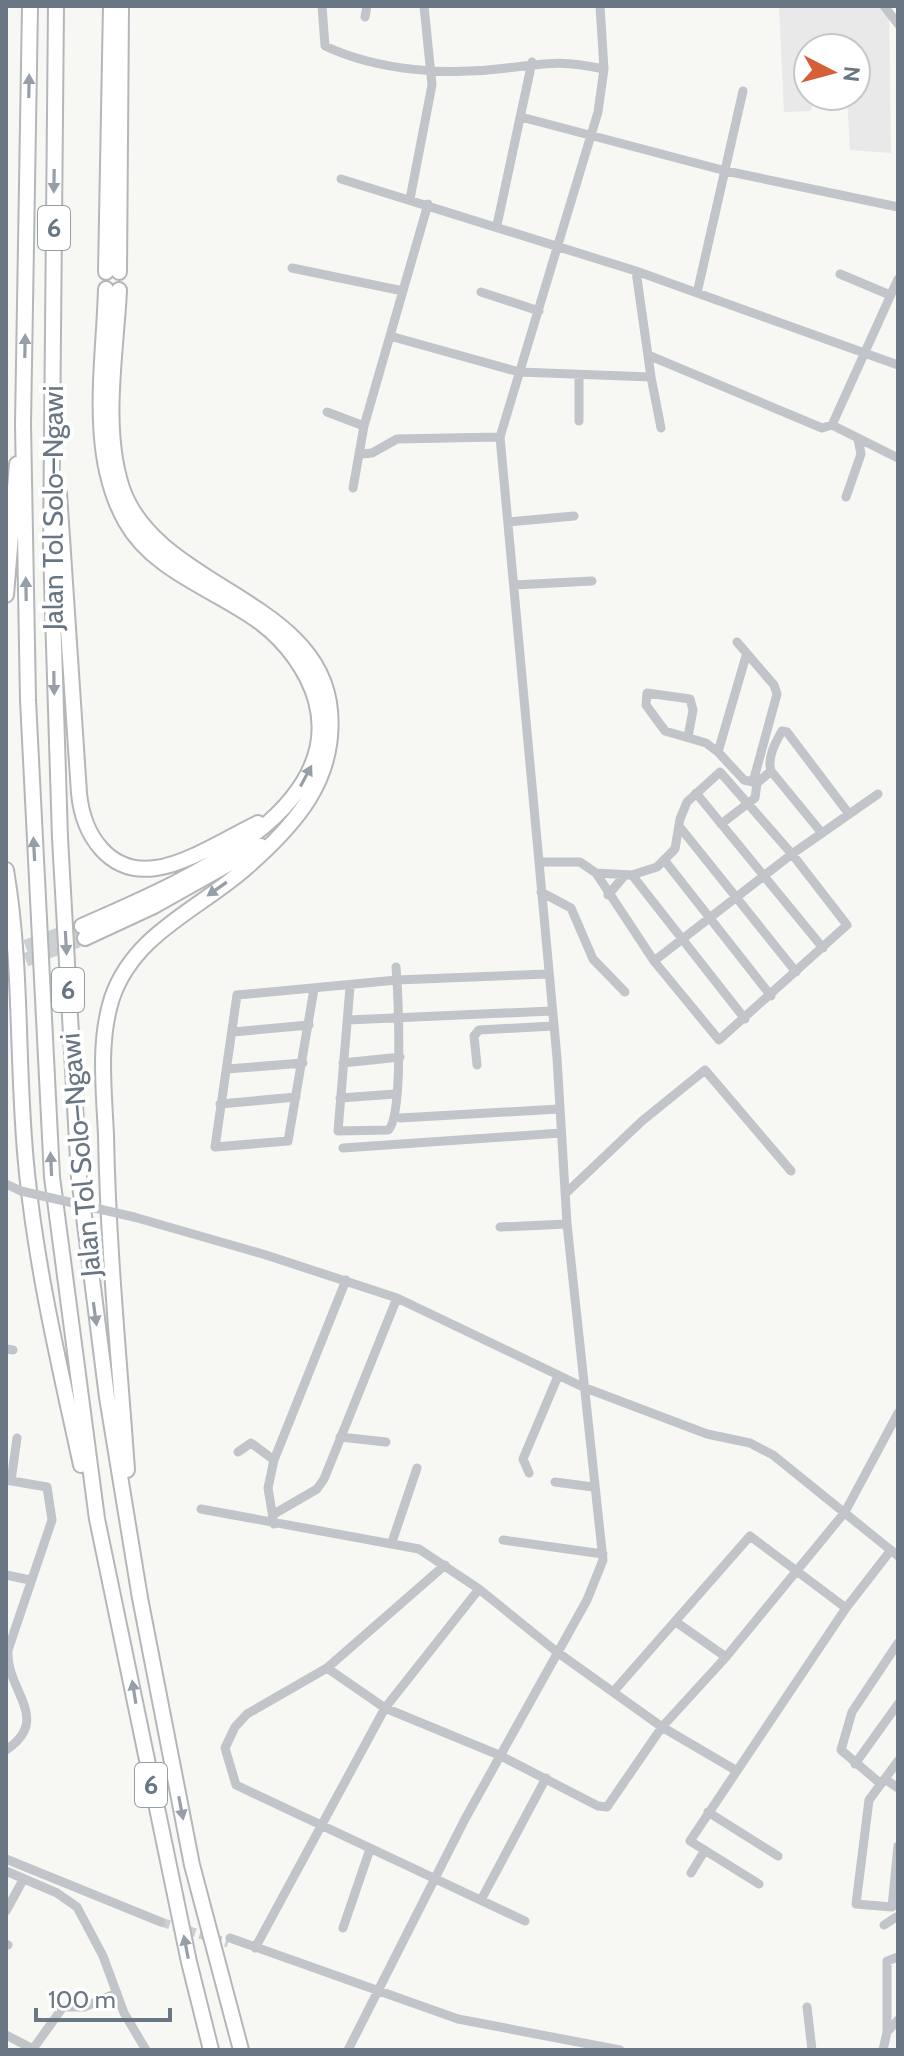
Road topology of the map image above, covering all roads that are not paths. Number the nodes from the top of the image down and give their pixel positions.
1 (30, 6) edge
2 (56, 6) edge
3 (111, 6) edge
4 (121, 6) edge
5 (322, 6) edge
6 (367, 6) edge
7 (424, 6) edge
8 (600, 6) edge
9 (365, 17) dead end
10 (532, 62) junction
11 (604, 69) junction
12 (432, 71) junction
13 (743, 91) dead end
14 (521, 117) junction
15 (591, 137) junction
16 (726, 171) junction
17 (341, 179) dead end
18 (410, 199) junction
19 (428, 204) junction
20 (898, 207) edge
21 (497, 225) junction
22 (559, 246) junction
23 (292, 268) dead end
24 (636, 271) junction
25 (840, 274) dead end
26 (898, 279) edge
27 (403, 291) junction
28 (481, 292) dead end
29 (697, 293) junction
30 (890, 295) junction
31 (539, 311) junction
32 (390, 336) junction
33 (862, 352) junction
34 (648, 355) junction
35 (898, 365) edge
36 (519, 372) junction
37 (579, 375) junction
38 (651, 377) junction
39 (51, 409) junction
40 (327, 412) dead end
41 (579, 421) dead end
42 (23, 424) junction
43 (832, 425) junction
44 (364, 426) junction
45 (661, 428) dead end
46 (500, 437) junction
47 (858, 439) junction
48 (361, 454) junction
49 (898, 458) edge
50 (353, 488) dead end
51 (846, 497) dead end
52 (574, 516) dead end
53 (508, 522) junction
54 (592, 581) dead end
55 (514, 585) junction
56 (6, 595) edge
57 (737, 642) dead end
58 (746, 656) junction
59 (688, 737) junction
60 (718, 752) junction
61 (771, 771) junction
62 (755, 783) junction
63 (696, 793) junction
64 (878, 794) dead end
65 (748, 802) junction
66 (849, 814) junction
67 (274, 816) junction
68 (721, 824) junction
69 (679, 826) junction
70 (821, 832) junction
71 (275, 838) junction
72 (792, 854) junction
73 (665, 861) junction
74 (539, 862) junction
75 (6, 870) edge
76 (596, 873) junction
77 (629, 875) junction
78 (765, 876) junction
79 (541, 892) junction
80 (608, 895) junction
81 (737, 898) junction
82 (709, 920) junction
83 (682, 941) junction
84 (823, 948) junction
85 (654, 961) junction
86 (396, 967) dead end
87 (796, 972) junction
88 (548, 974) junction
89 (397, 980) junction
90 (350, 987) junction
91 (314, 989) junction
92 (625, 992) dead end
93 (771, 996) junction
94 (552, 1011) junction
95 (399, 1018) junction
96 (745, 1019) junction
97 (348, 1020) junction
98 (309, 1025) junction
99 (553, 1026) junction
100 (233, 1032) junction
101 (400, 1057) junction
102 (303, 1063) junction
103 (343, 1063) junction
104 (477, 1065) dead end
105 (227, 1069) junction
106 (395, 1094) junction
107 (296, 1097) junction
108 (340, 1098) junction
109 (220, 1104) junction
110 (559, 1109) junction
111 (400, 1118) dead end
112 (561, 1133) junction
113 (343, 1148) dead end
114 (791, 1171) dead end
115 (6, 1184) edge
116 (565, 1194) junction
117 (567, 1224) junction
118 (500, 1227) dead end
119 (346, 1280) junction
120 (397, 1298) junction
121 (558, 1376) junction
122 (583, 1387) junction
123 (898, 1413) edge
124 (340, 1437) junction
125 (17, 1438) dead end
126 (386, 1442) dead end
127 (238, 1452) dead end
128 (274, 1460) junction
129 (417, 1468) dead end
130 (529, 1473) dead end
131 (8, 1480) edge
132 (555, 1482) dead end
133 (593, 1487) junction
134 (201, 1509) dead end
135 (845, 1512) junction
136 (97, 1519) junction
137 (274, 1519) junction
138 (503, 1540) dead end
139 (392, 1542) junction
140 (894, 1553) edge
141 (603, 1554) junction
142 (445, 1565) junction
143 (135, 1566) junction
144 (798, 1571) junction
145 (6, 1575) edge
146 (30, 1580) junction
147 (479, 1589) junction
148 (846, 1608) junction
149 (676, 1622) junction
150 (898, 1643) edge
151 (557, 1652) junction
152 (726, 1657) junction
153 (327, 1668) junction
154 (614, 1691) junction
155 (898, 1704) edge
156 (385, 1708) junction
157 (662, 1727) junction
158 (6, 1750) edge
159 (499, 1755) junction
160 (898, 1761) edge
161 (855, 1764) junction
162 (737, 1771) junction
163 (546, 1778) junction
164 (883, 1781) junction
165 (898, 1788) edge
166 (708, 1812) junction
167 (321, 1828) junction
168 (898, 1846) edge
169 (370, 1849) junction
170 (705, 1850) junction
171 (778, 1856) dead end
172 (6, 1859) edge
173 (6, 1871) edge
174 (691, 1873) dead end
175 (436, 1877) junction
176 (23, 1880) junction
177 (759, 1884) dead end
178 (481, 1900) junction
179 (6, 1911) edge
180 (898, 1916) edge
181 (159, 1918) tunnel mouth
182 (525, 1921) dead end
183 (884, 1925) dead end
184 (343, 1928) dead end
185 (229, 1941) tunnel mouth
186 (255, 1948) junction
187 (898, 1957) edge
188 (379, 1990) junction
189 (117, 1993) junction
190 (807, 2007) dead end
191 (898, 2020) edge
192 (887, 2032) junction
193 (6, 2035) edge
194 (567, 2046) edge
195 (33, 2050) edge
196 (146, 2050) edge
197 (211, 2050) edge
198 (241, 2050) edge
199 (348, 2050) edge
200 (620, 2050) edge
201 (812, 2050) edge
202 (883, 2050) edge

42 -> 1 highway, Jalan Tol Solo–Ngawi / 6
2 -> 39 highway, Jalan Tol Solo–Ngawi / 6
3 - 4 highway
5 - 12 street
6 - 9 street
7 - 12 street
8 - 11 street
10 - 11 street
10 - 12 street
10 - 14 street
11 - 15 street
12 - 18 street
13 - 16 street
14 - 15 street
14 - 21 street
15 - 16 street
15 - 22 street
16 - 20 street
16 - 29 street
17 - 18 street
18 - 19 street
19 - 21 street
19 - 27 street
21 - 22 street
22 - 24 street
22 - 31 street
23 - 27 street
24 - 29 street
24 - 34 street
25 - 30 street
26 - 30 street
27 - 32 street
28 - 31 street
29 - 33 street
30 - 33 street
31 - 36 street
32 - 36 street
32 - 44 street
33 - 35 street
33 - 43 street
34 - 38 street
34 - 43 street
36 - 37 street
36 - 46 street
37 - 38 street
37 - 41 street
38 - 45 street
39 - 67 highway
39 -> 143 highway, Jalan Tol Solo–Ngawi / 6
40 - 44 street
42 - 56 highway
136 -> 42 highway, Jalan Tol Solo–Ngawi / 6
43 - 47 street
44 - 48 street
46 - 48 street
46 - 53 street
47 - 49 street
47 - 51 street
48 - 50 street
52 - 53 street
53 - 55 street
54 - 55 street
55 - 74 street
57 - 58 street
58 - 60 street
58 - 62 street
59 - 59 street
59 - 60 street
60 - 62 street
61 - 62 street
61 - 66 street
61 - 70 street
62 - 65 street
63 - 65 street
63 - 68 street
63 - 69 street
64 - 66 street
65 - 68 street
65 - 72 street
66 - 70 street
67 - 71 highway
67 -> 71 highway
68 - 78 street
69 - 73 street
69 - 81 street
70 - 72 street
71 -> 143 highway
72 - 78 street
72 - 84 street
73 - 77 street
73 - 82 street
74 - 76 street
74 - 79 street
75 - 136 highway
76 - 77 street
76 - 80 street
77 - 80 street
77 - 83 street
78 - 81 street
78 - 84 street
79 - 88 street
79 - 92 street
80 - 85 street
81 - 82 street
81 - 87 street
82 - 83 street
82 - 93 street
83 - 85 street
83 - 96 street
84 - 87 street
85 - 96 street
86 - 89 street
87 - 93 street
88 - 89 street
88 - 94 street
89 - 90 street
89 - 95 street
90 - 91 street
90 - 97 street
91 - 98 street
91 - 100 street
93 - 96 street
94 - 95 street
94 - 99 street
95 - 97 street
95 - 101 street
97 - 103 street
98 - 100 street
98 - 102 street
99 - 104 street
99 - 110 street
100 - 105 street
101 - 103 street
101 - 106 street
102 - 105 street
102 - 107 street
103 - 108 street
105 - 109 street
106 - 108 street
106 - 108 street
107 - 109 street
107 - 109 street
110 - 111 street
110 - 112 street
112 - 113 street
112 - 116 street
114 - 116 street
115 - 119 street, bridge
116 - 117 street
117 - 118 street
117 - 122 street
119 - 120 street
119 - 128 street
120 - 121 street
120 - 124 street
121 - 122 street
121 - 130 street
122 - 133 street
122 - 135 street
123 - 135 street
124 - 126 street
124 - 137 street
125 - 131 street
127 - 128 street
128 - 137 street
129 - 139 street
131 - 146 street
132 - 133 street
133 - 141 street
134 - 137 street
135 - 140 street
135 - 144 street
197 -> 136 highway, Jalan Tol Solo–Ngawi / 6
137 - 139 street
138 - 141 street
139 - 142 street
140 - 148 street
141 - 151 street
142 - 147 street
142 - 153 street
143 -> 198 highway, Jalan Tol Solo–Ngawi / 6
144 - 148 street
144 - 149 street
144 - 152 street
145 - 146 street
146 - 158 street
147 - 151 street
147 - 156 street
148 - 162 street
149 - 152 street
149 - 154 street
150 - 161 street
151 - 154 street
151 - 159 street
152 - 157 street
153 - 156 street
153 - 167 street
154 - 157 street
155 - 161 street
156 - 159 street
156 - 167 street
157 - 162 street
157 - 163 street
159 - 163 street
159 - 175 street
160 - 164 street
161 - 164 street
162 - 166 street
163 - 178 street
164 - 165 street
164 - 168 street
166 - 170 street
166 - 171 street
167 - 169 street
167 - 186 street
169 - 175 street
169 - 184 street
170 - 174 street
170 - 177 street
172 - 181 street
173 - 176 street
175 - 178 street
175 - 188 street
176 - 179 street
176 - 189 street
178 - 182 street
180 - 183 street
185 - 186 street
186 - 188 street
187 - 192 street
188 - 194 street
188 - 199 street
189 - 195 street
189 - 196 street
190 - 201 street
191 - 192 street
192 - 202 street
193 - 195 street
194 - 200 street

